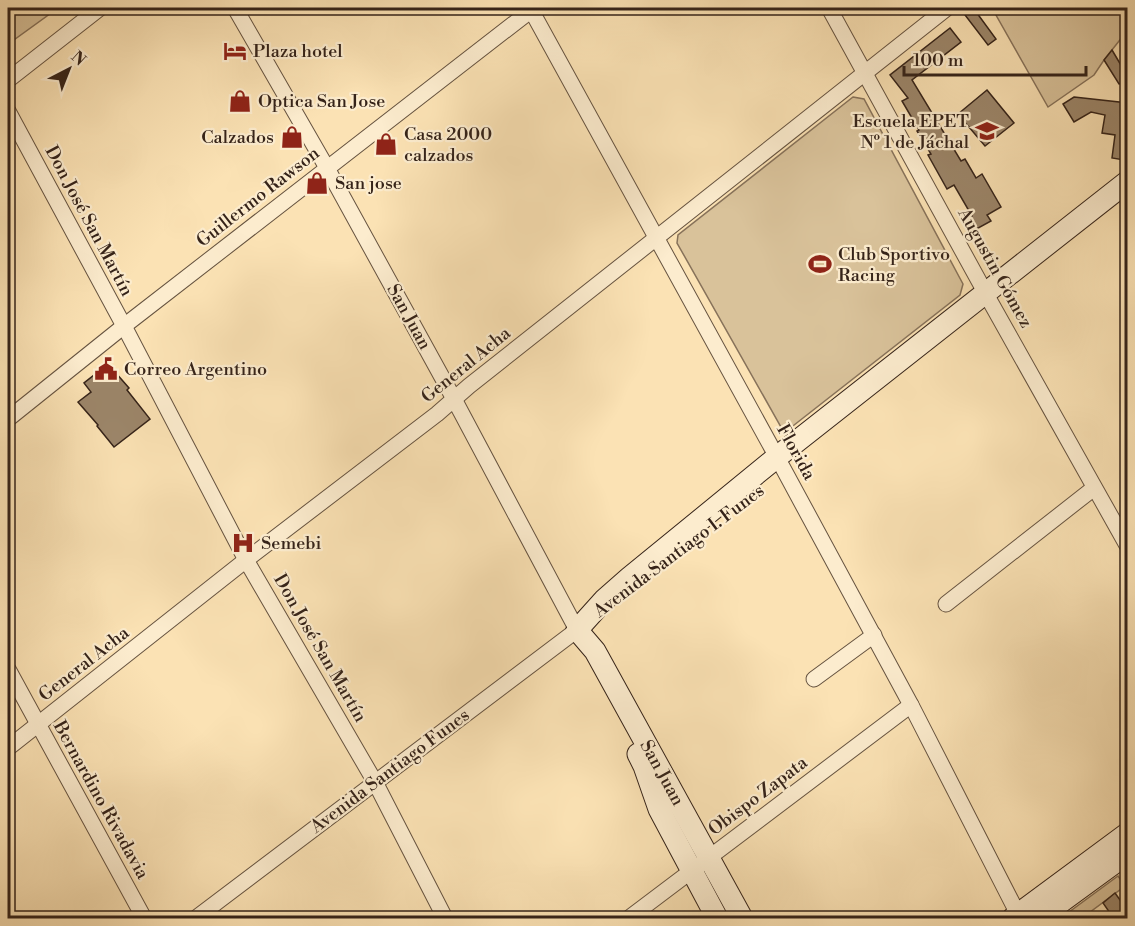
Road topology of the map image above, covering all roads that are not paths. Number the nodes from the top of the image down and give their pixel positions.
1 (100, 8) edge
2 (235, 8) edge
3 (532, 8) edge
4 (829, 8) edge
5 (947, 8) edge
6 (866, 72) junction
7 (8, 80) edge
8 (8, 111) edge
9 (327, 168) junction
10 (1128, 182) edge
11 (1128, 200) edge
12 (656, 238) junction
13 (988, 298) junction
14 (124, 326) junction
15 (454, 399) junction
16 (8, 419) edge
17 (780, 464) junction
18 (1094, 488) junction
19 (1128, 547) edge
20 (246, 560) junction
21 (946, 604) dead end
22 (580, 627) junction
23 (874, 635) junction
24 (8, 669) edge
25 (814, 680) dead end
26 (911, 705) junction
27 (38, 725) junction
28 (8, 748) edge
29 (375, 782) junction
30 (1128, 833) edge
31 (1128, 853) edge
32 (709, 858) junction
33 (692, 870) junction
34 (1022, 917) edge
35 (144, 918) edge
36 (196, 918) edge
37 (445, 918) edge
38 (629, 918) edge
39 (717, 918) edge
40 (742, 918) edge

1 - 7 street
2 - 9 street, San Juan
3 - 9 street, Guillermo Rawson
3 - 12 street, Florida
4 - 6 street, Augustin Gómez
5 - 6 street, General Acha
6 - 12 street, General Acha
6 - 13 street, Augustin Gómez
8 - 14 street, Don José San Martín
9 - 14 street, Guillermo Rawson
9 - 15 street, San Juan
10 - 13 main road, Avenida Santiago I. Funes
11 - 13 main road, Avenida Santiago I. Funes
12 - 15 street, General Acha
12 - 17 street, Florida
13 - 17 main road, Avenida Santiago I. Funes
13 - 18 street, Augustin Gómez
14 - 16 street, Guillermo Rawson
14 - 20 street, Don José San Martín
15 - 20 street, General Acha
15 - 22 street, San Juan
17 - 22 main road, Avenida Santiago I. Funes
17 - 23 street, Florida
18 - 19 street, Augustin Gómez
18 - 21 street
20 - 27 street, General Acha
20 - 29 street, Don José San Martín
22 - 29 street, Avenida Santiago Funes
22 - 32 main road, San Juan
22 - 33 main road, San Juan
23 - 25 street
23 - 26 street, Florida
24 - 27 street, Bernardino Rivadavia
26 - 32 street, Obispo Zapata
26 - 34 street, Florida
27 - 28 street, General Acha
27 - 35 street, Bernardino Rivadavia
29 - 36 street, Avenida Santiago Funes
29 - 37 street, Don José San Martín
30 - 34 main road
31 - 34 main road
32 - 33 street, Obispo Zapata
32 - 40 main road, San Juan
33 - 38 street, Obispo Zapata
33 - 39 main road, San Juan

